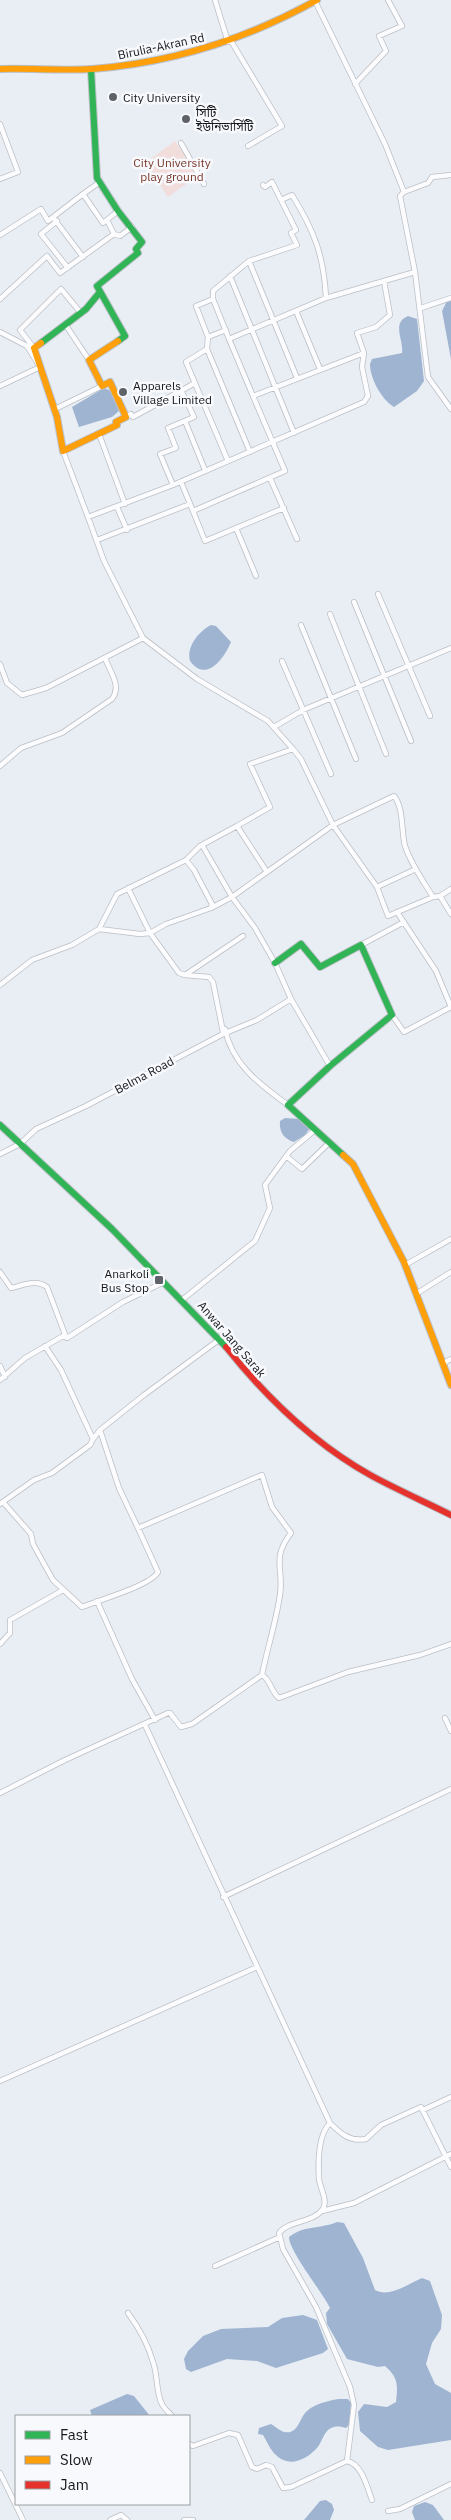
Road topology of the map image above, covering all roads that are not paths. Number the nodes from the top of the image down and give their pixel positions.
1 (215, 0) edge
2 (316, 0) edge
3 (388, 0) edge
4 (230, 42) junction
5 (92, 69) junction
6 (0, 70) edge
7 (355, 84) junction
8 (0, 124) edge
9 (182, 144) dead end
10 (248, 146) dead end
11 (451, 175) edge
12 (0, 179) edge
13 (100, 182) junction
14 (204, 184) dead end
15 (263, 185) dead end
16 (404, 192) junction
17 (83, 194) junction
18 (281, 200) junction
19 (118, 210) junction
20 (55, 219) junction
21 (106, 220) junction
22 (132, 227) junction
23 (114, 234) junction
24 (0, 235) edge
25 (83, 257) junction
26 (249, 261) junction
27 (68, 268) junction
28 (415, 272) junction
29 (230, 276) junction
30 (384, 281) junction
31 (100, 292) junction
32 (326, 298) junction
33 (451, 298) edge
34 (0, 299) edge
35 (213, 299) junction
36 (421, 308) junction
37 (296, 310) junction
38 (81, 313) junction
39 (273, 320) junction
40 (65, 324) junction
41 (252, 329) junction
42 (226, 330) junction
43 (0, 332) edge
44 (208, 337) junction
45 (229, 339) junction
46 (34, 348) junction
47 (207, 349) junction
48 (364, 353) junction
49 (89, 360) junction
50 (40, 367) junction
51 (320, 369) junction
52 (297, 378) junction
53 (195, 383) junction
54 (0, 386) edge
55 (102, 386) junction
56 (276, 387) junction
57 (181, 390) junction
58 (253, 396) junction
59 (55, 409) junction
60 (451, 410) edge
61 (126, 417) junction
62 (185, 421) junction
63 (294, 433) junction
64 (99, 434) junction
65 (272, 443) junction
66 (63, 451) junction
67 (250, 452) junction
68 (228, 461) junction
69 (205, 470) junction
70 (270, 478) junction
71 (181, 482) junction
72 (173, 485) junction
73 (125, 504) junction
74 (190, 504) junction
75 (117, 507) junction
76 (284, 508) junction
77 (193, 511) junction
78 (88, 517) junction
79 (236, 528) junction
80 (127, 530) junction
81 (297, 539) dead end
82 (97, 540) junction
83 (256, 576) dead end
84 (378, 594) dead end
85 (354, 602) dead end
86 (330, 614) dead end
87 (301, 625) dead end
88 (144, 638) junction
89 (451, 648) edge
90 (104, 658) junction
91 (282, 661) dead end
92 (0, 664) edge
93 (409, 665) junction
94 (384, 676) junction
95 (359, 686) junction
96 (331, 698) junction
97 (303, 710) junction
98 (430, 716) dead end
99 (274, 728) junction
100 (411, 741) dead end
101 (293, 749) junction
102 (386, 754) dead end
103 (356, 759) dead end
104 (0, 766) edge
105 (331, 774) dead end
106 (333, 825) junction
107 (237, 826) junction
108 (202, 845) junction
109 (186, 860) junction
110 (416, 869) junction
111 (267, 872) junction
112 (377, 887) junction
113 (128, 888) junction
114 (451, 889) edge
115 (440, 896) junction
116 (232, 897) junction
117 (433, 897) junction
118 (211, 908) junction
119 (398, 912) junction
120 (451, 914) edge
121 (404, 922) junction
122 (99, 929) junction
123 (150, 933) junction
124 (243, 936) dead end
125 (361, 945) junction
126 (275, 963) junction
127 (185, 975) junction
128 (0, 985) edge
129 (291, 999) junction
130 (451, 1007) edge
131 (392, 1016) junction
132 (223, 1034) junction
133 (330, 1066) junction
134 (288, 1105) junction
135 (0, 1125) edge
136 (315, 1130) junction
137 (330, 1143) junction
138 (20, 1144) junction
139 (0, 1154) edge
140 (286, 1156) junction
141 (451, 1239) edge
142 (405, 1265) junction
143 (0, 1272) edge
144 (451, 1272) edge
145 (162, 1283) junction
146 (416, 1294) junction
147 (182, 1300) junction
148 (66, 1338) junction
149 (220, 1339) junction
150 (45, 1346) junction
151 (451, 1359) edge
152 (442, 1364) junction
153 (0, 1366) edge
154 (2, 1378) edge
155 (451, 1385) edge
156 (100, 1430) junction
157 (93, 1439) junction
158 (2, 1503) edge
159 (451, 1515) edge
160 (138, 1528) junction
161 (63, 1590) junction
162 (97, 1601) junction
163 (0, 1644) edge
164 (451, 1644) edge
165 (262, 1675) junction
166 (445, 1718) dead end
167 (155, 1720) junction
168 (145, 1725) junction
169 (451, 1731) edge
170 (451, 1789) edge
171 (0, 1793) edge
172 (223, 1897) junction
173 (257, 1967) junction
174 (0, 2081) edge
175 (451, 2097) edge
176 (423, 2110) junction
177 (330, 2123) junction
178 (451, 2154) edge
179 (446, 2157) junction
180 (451, 2167) edge
181 (322, 2211) junction
182 (280, 2237) junction
183 (215, 2266) dead end
184 (128, 2313) dead end
185 (171, 2415) edge
186 (190, 2444) edge
187 (347, 2461) junction
188 (0, 2473) edge
189 (451, 2484) edge
190 (372, 2500) dead end
191 (15, 2504) edge
192 (16, 2505) edge
193 (388, 2511) dead end
194 (23, 2520) edge
195 (110, 2520) edge
196 (127, 2520) edge
197 (184, 2520) edge
198 (192, 2520) edge

1 - 4 street
2 - 4 main road, Birulia-Akran Rd
2 - 7 street
3 - 7 street
4 - 5 main road, Birulia-Akran Rd
4 - 10 street
5 - 6 main road, Birulia-Akran Rd
5 - 13 main road
7 - 16 street
8 - 12 street
9 - 14 street
11 - 16 street
13 - 17 street
13 - 19 main road
15 - 18 street
16 - 28 street
17 - 20 street
17 - 21 street
18 - 26 street
18 - 32 street
19 - 21 street
19 - 22 main road
20 - 24 street
20 - 25 street
20 - 27 street
21 - 23 street
22 - 23 street
22 - 31 main road
23 - 25 street
25 - 27 street
26 - 29 street
26 - 39 street
27 - 34 street
28 - 30 street
28 - 36 street
29 - 35 street
29 - 41 street
30 - 32 street
30 - 48 street
31 - 38 main road
31 - 49 main road
32 - 37 street
33 - 36 street
35 - 42 street
35 - 44 street
36 - 60 street
37 - 39 street
37 - 51 street
38 - 40 main road
38 - 46 street
39 - 41 street
39 - 52 street
40 - 46 main road
40 - 49 street
41 - 45 street
41 - 56 street
42 - 44 street
42 - 45 street
43 - 50 street
44 - 47 street
45 - 58 street
46 - 50 main road
47 - 53 street
47 - 67 street
48 - 51 street
48 - 63 street
49 - 55 main road
50 - 54 street
50 - 59 main road
51 - 52 street
52 - 56 street
53 - 57 street
53 - 68 street
55 - 59 street
55 - 61 main road
56 - 58 street
56 - 63 street
57 - 61 street
57 - 62 street
58 - 65 street
59 - 66 main road
61 - 64 main road
62 - 69 street
62 - 72 street
63 - 65 street
64 - 66 main road
64 - 73 street
65 - 67 street
65 - 70 street
66 - 78 street
67 - 68 street
68 - 69 street
69 - 71 street
70 - 76 street
70 - 77 street
71 - 72 street
71 - 74 street
72 - 73 street
73 - 75 street
74 - 77 street
74 - 80 street
75 - 78 street
75 - 80 street
76 - 79 street
76 - 81 street
77 - 79 street
78 - 82 street
79 - 83 street
80 - 82 street
82 - 88 street
84 - 93 street
85 - 94 street
86 - 95 street
87 - 96 street
88 - 90 street
88 - 99 street
89 - 93 street
90 - 92 street
90 - 104 street
91 - 97 street
93 - 94 street
93 - 98 street
94 - 95 street
94 - 100 street
95 - 96 street
95 - 102 street
96 - 97 street
96 - 103 street
97 - 99 street
97 - 105 street
99 - 101 street
101 - 106 street
101 - 107 street
106 - 110 street
106 - 111 street
106 - 112 street
107 - 108 street
107 - 111 street
108 - 109 street
108 - 116 street
109 - 113 street
109 - 118 street
110 - 112 street
110 - 117 street
111 - 116 street
112 - 119 street
113 - 122 street
113 - 123 street
114 - 115 street
115 - 117 street
115 - 120 street
116 - 118 street
116 - 126 street
117 - 119 street
118 - 123 street
119 - 121 street
121 - 125 street
121 - 130 street
122 - 123 street
122 - 128 street
123 - 127 street
124 - 127 street
125 - 126 main road
125 - 131 main road
126 - 129 street
127 - 132 street
129 - 132 street, Belma Road
129 - 133 street
130 - 131 street
131 - 133 main road
132 - 134 street
132 - 138 street, Belma Road
133 - 134 main road
134 - 136 main road
135 - 138 main road, Anwar Jang Sarak
136 - 137 main road
136 - 140 street
137 - 140 street
137 - 142 main road
138 - 139 street, Belma Road
138 - 145 main road, Anwar Jang Sarak
140 - 147 street
141 - 142 street
142 - 146 main road
143 - 148 street
144 - 146 street
145 - 147 main road, Anwar Jang Sarak
145 - 148 street
146 - 152 main road
147 - 149 main road, Anwar Jang Sarak
148 - 150 street
149 - 156 street
149 - 159 main road, Anwar Jang Sarak
150 - 154 street
150 - 157 street
151 - 152 street
152 - 155 main road
153 - 154 street
156 - 157 street
156 - 160 street
157 - 158 street
158 - 161 street
160 - 162 street
160 - 165 street
161 - 162 street
161 - 163 street
162 - 167 street
164 - 165 street
165 - 167 street
166 - 169 street
167 - 168 street
168 - 171 street
168 - 172 street
170 - 172 street
172 - 173 street
173 - 174 street
173 - 177 street
175 - 176 street
176 - 177 street
176 - 179 street
177 - 181 street
178 - 179 street
179 - 180 street
179 - 181 street
181 - 182 street
182 - 183 street
182 - 187 street
184 - 185 street
186 - 187 street
187 - 190 street
188 - 191 street
189 - 193 street
192 - 194 street
195 - 196 street
197 - 198 street

